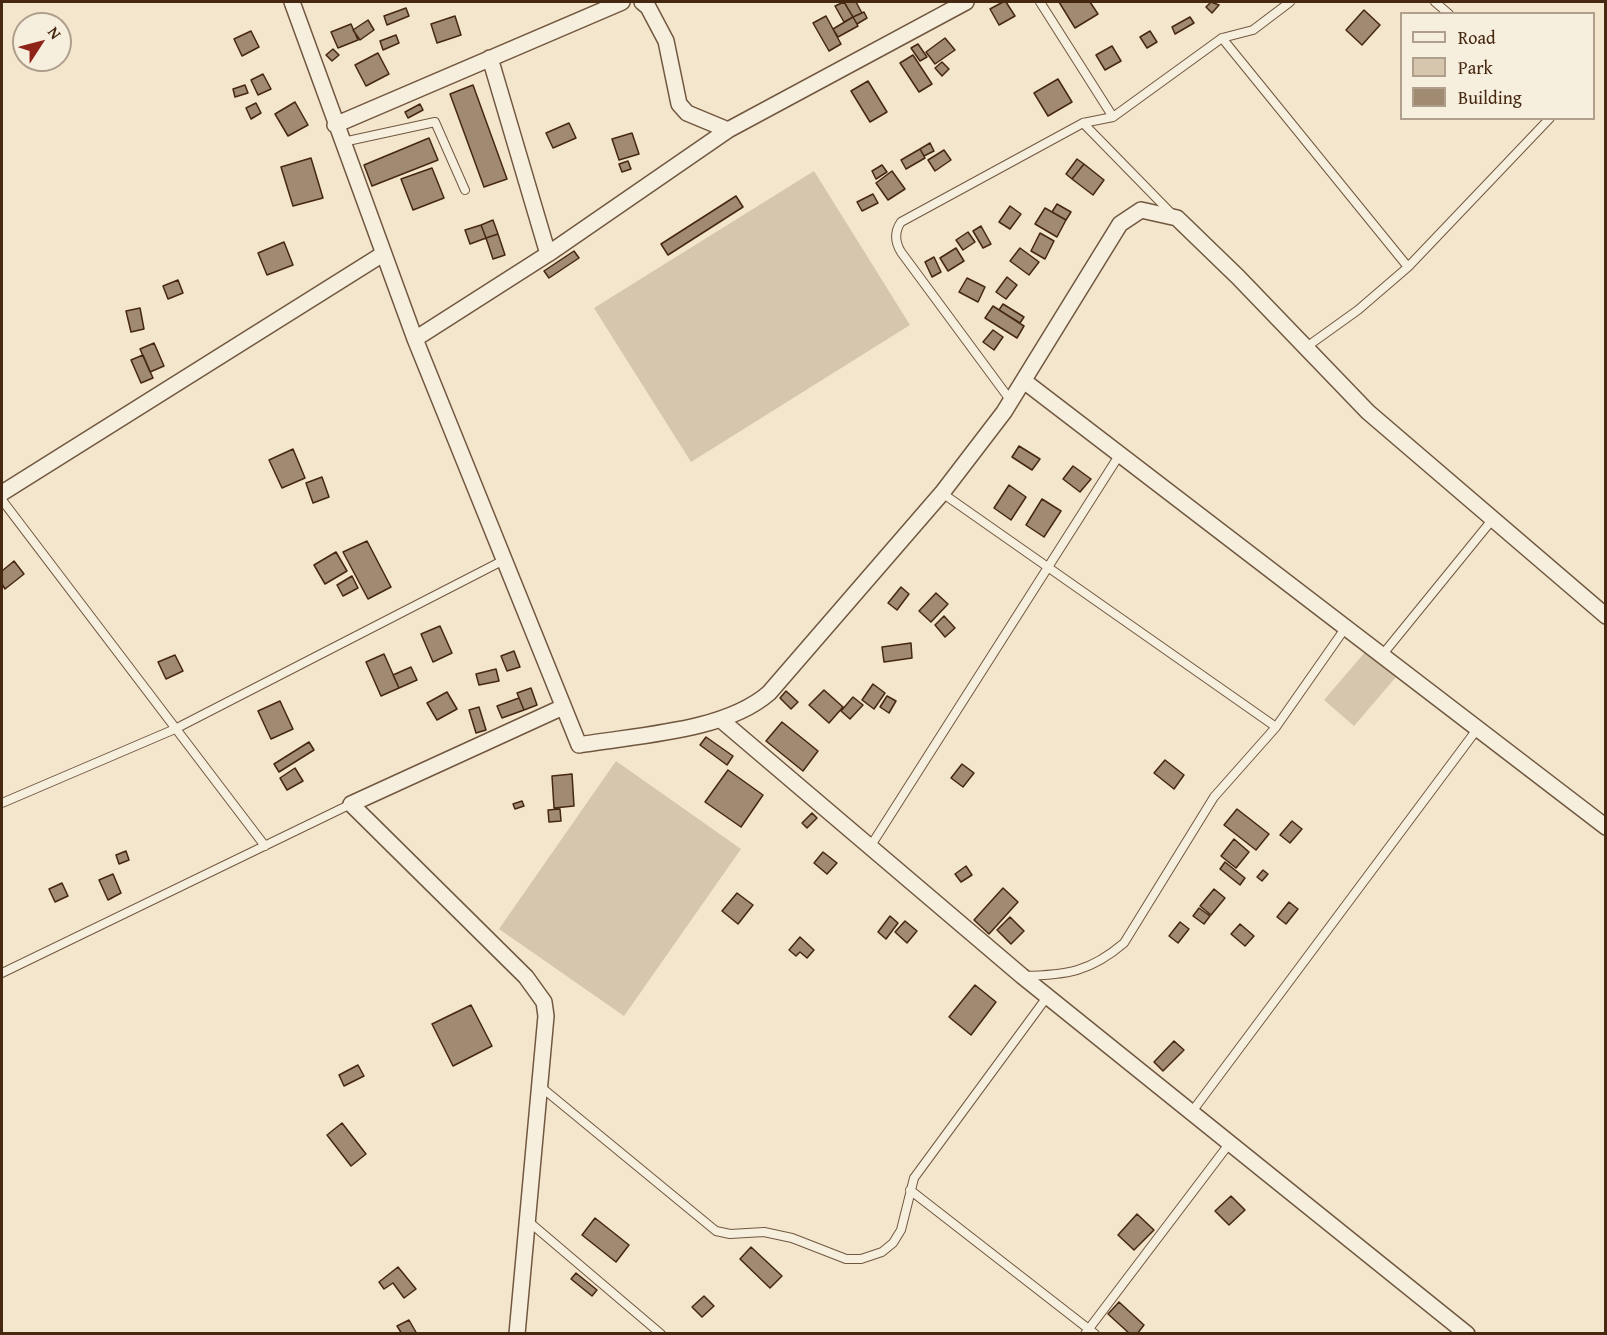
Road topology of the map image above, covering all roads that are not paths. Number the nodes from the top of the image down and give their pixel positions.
1 (292, 2) edge
2 (622, 2) edge
3 (642, 2) edge
4 (966, 2) edge
5 (1040, 2) edge
6 (1290, 2) edge
7 (1435, 2) edge
8 (1447, 12) edge
9 (1222, 38) junction
10 (490, 58) junction
11 (1113, 117) junction
12 (1548, 120) edge
13 (1083, 123) junction
14 (335, 125) junction
15 (728, 130) junction
16 (341, 142) junction
17 (465, 190) dead end
18 (1177, 218) junction
19 (383, 254) junction
20 (548, 254) junction
21 (1408, 267) junction
22 (415, 339) junction
23 (1305, 348) junction
24 (1024, 381) junction
25 (1011, 401) junction
26 (1120, 454) junction
27 (2, 493) edge
28 (942, 493) junction
29 (2, 500) edge
30 (1492, 520) junction
31 (504, 560) junction
32 (1048, 567) junction
33 (1605, 616) edge
34 (1346, 627) junction
35 (1383, 654) junction
36 (563, 707) junction
37 (721, 720) junction
38 (1276, 727) junction
39 (1478, 728) junction
40 (175, 729) junction
41 (2, 803) edge
42 (351, 804) junction
43 (1605, 827) edge
44 (265, 846) junction
45 (870, 847) junction
46 (2, 973) edge
47 (1022, 976) junction
48 (1047, 997) junction
49 (541, 1088) junction
50 (1191, 1113) junction
51 (1229, 1144) junction
52 (910, 1190) junction
53 (528, 1221) junction
54 (1458, 1331) edge
55 (1090, 1332) edge
56 (517, 1334) edge
57 (661, 1334) edge

1 - 14 street
2 - 10 street
3 - 15 street
4 - 15 street
5 - 11 lane
6 - 9 lane
7 - 8 lane
9 - 11 lane
9 - 21 lane
10 - 14 street
10 - 20 street
11 - 13 lane
12 - 21 lane
13 - 18 lane
13 - 25 lane
14 - 16 street
15 - 20 street
16 - 17 lane
16 - 19 street
18 - 23 street
18 - 24 street
19 - 22 street
19 - 27 street
20 - 22 street
21 - 23 lane
22 - 31 street
23 - 30 street
24 - 25 street
24 - 26 street
25 - 28 street
26 - 32 lane
26 - 34 street
28 - 32 lane
28 - 37 street
29 - 40 lane
30 - 33 street
30 - 35 lane
31 - 36 street
31 - 40 lane
32 - 38 lane
32 - 45 lane
34 - 35 street
34 - 38 lane
35 - 39 street
36 - 37 street
36 - 42 street
37 - 45 street
38 - 47 lane
39 - 43 street
39 - 50 lane
40 - 41 lane
40 - 44 lane
42 - 44 lane
42 - 49 street
44 - 46 lane
45 - 47 street
47 - 48 street
48 - 50 street
48 - 52 lane
49 - 52 lane
49 - 53 street
50 - 51 street
51 - 54 street
51 - 55 lane
52 - 55 lane
53 - 56 street
53 - 57 lane

